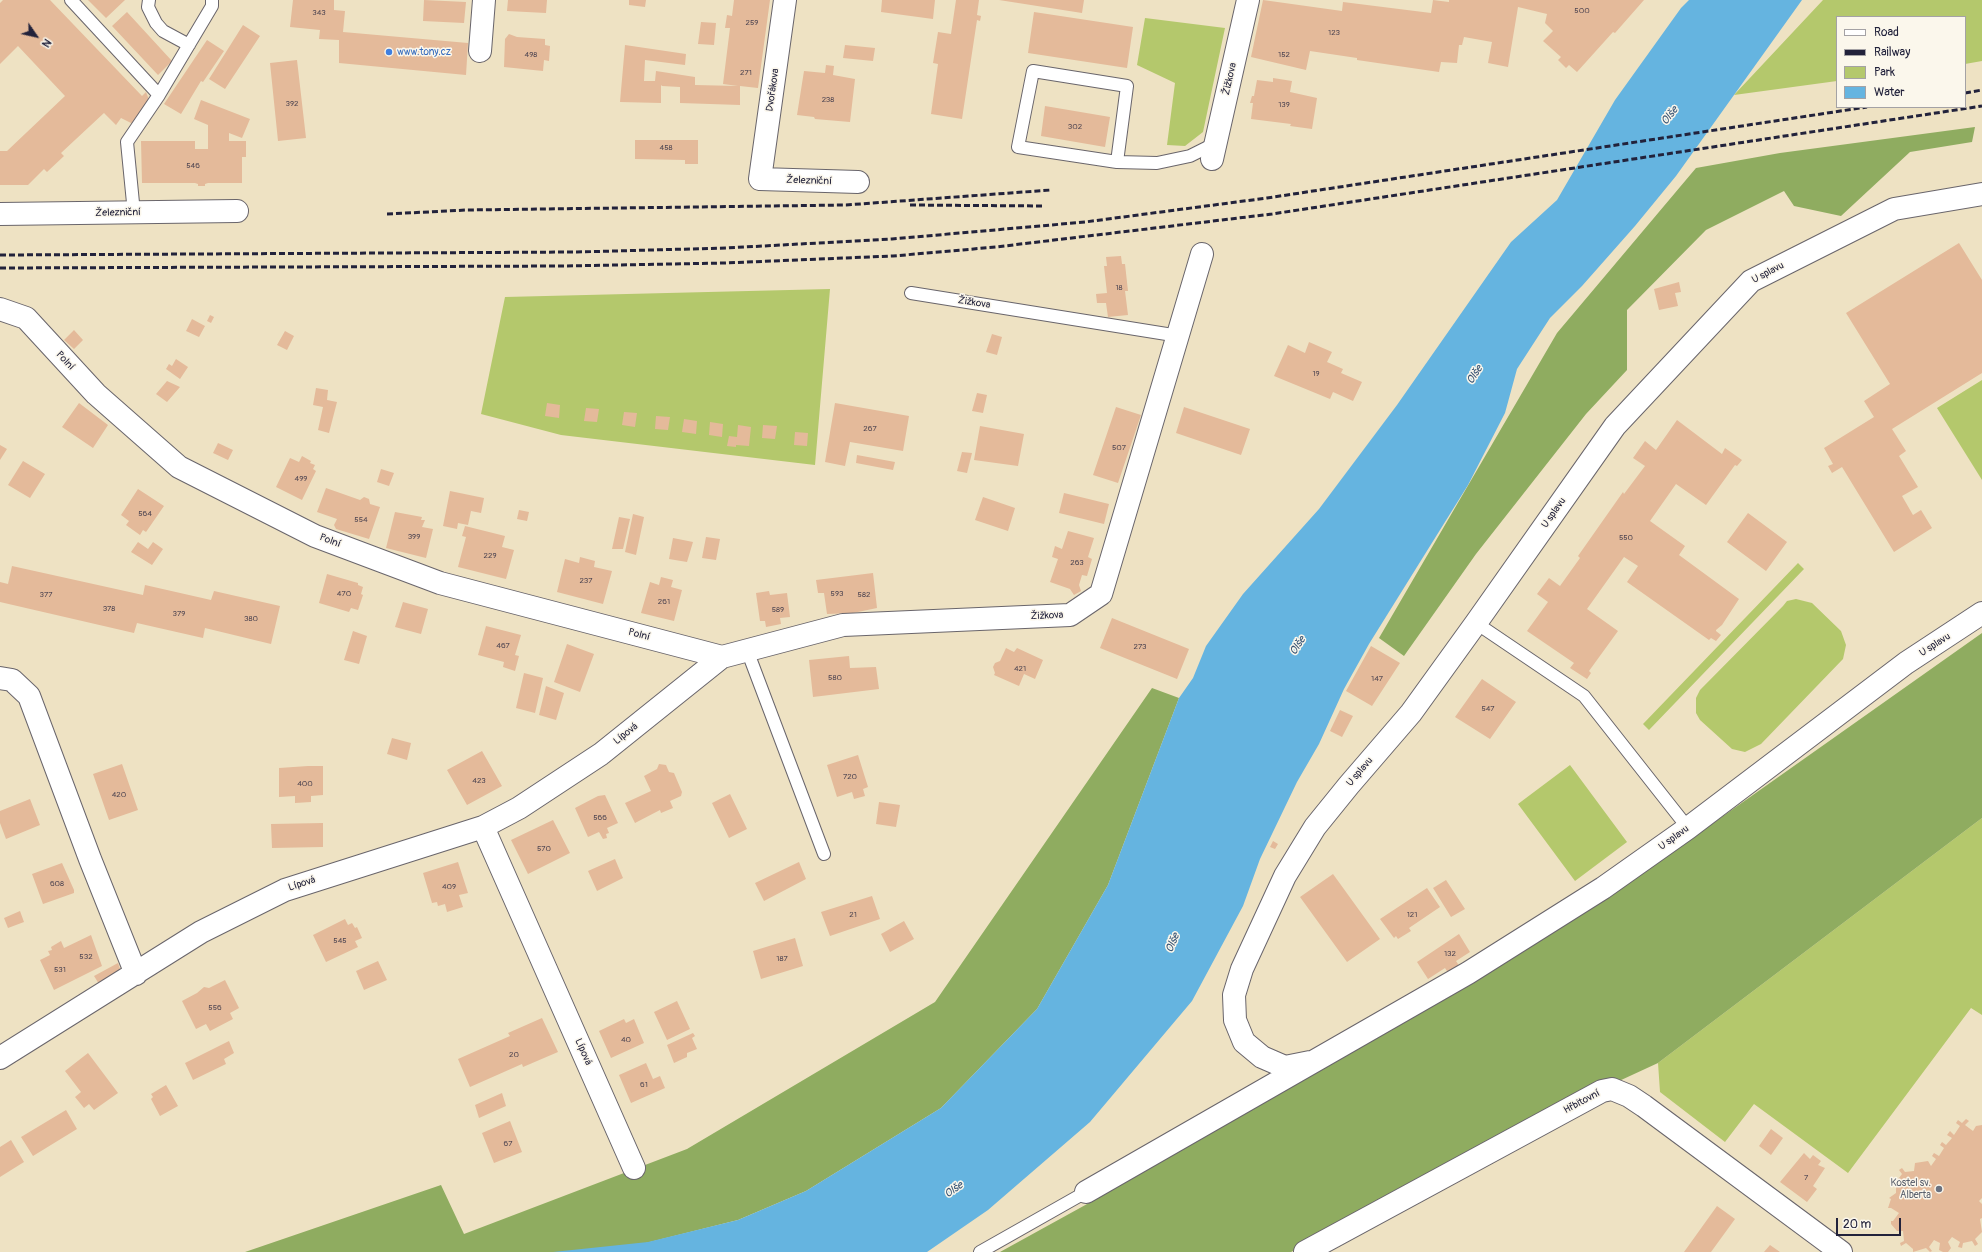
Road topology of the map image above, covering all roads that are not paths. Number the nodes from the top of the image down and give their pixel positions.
1 (70, 0) edge
2 (149, 0) edge
3 (212, 0) edge
4 (484, 0) edge
5 (785, 0) edge
6 (1248, 0) edge
7 (189, 45) junction
8 (480, 51) dead end
9 (159, 95) junction
10 (1214, 151) joint
11 (1117, 162) junction
12 (760, 179) joint
13 (858, 182) dead end
14 (1982, 194) edge
15 (237, 211) dead end
16 (134, 213) junction
17 (0, 214) edge
18 (1202, 254) dead end
19 (911, 293) dead end
20 (0, 309) edge
21 (1179, 336) junction
22 (1982, 613) edge
23 (1476, 624) junction
24 (747, 650) junction
25 (722, 657) junction
26 (0, 678) edge
27 (483, 827) junction
28 (1688, 828) junction
29 (824, 854) dead end
30 (136, 974) junction
31 (0, 1058) edge
32 (1310, 1062) junction
33 (634, 1168) dead end
34 (1086, 1192) joint
35 (980, 1252) edge
36 (1305, 1252) edge
37 (1841, 1252) edge

1 - 9 lane
2 - 7 lane
3 - 7 lane
4 - 8 street
5 - 12 street, Dvořákova
6 - 10 street, Žižkova
7 - 9 lane
9 - 16 lane
10 - 11 lane
11 - 11 lane
12 - 13 street, Železniční
14 - 23 street, U splavu
15 - 16 street, Železniční
16 - 17 street, Železniční
18 - 21 street, Žižkova
19 - 21 lane, Žižkova
20 - 25 street, Polní
21 - 24 street, Žižkova
22 - 28 street, U splavu
23 - 28 lane
23 - 32 street, U splavu
24 - 25 street, Žižkova
24 - 29 lane
25 - 27 street, Lípová
26 - 30 street
27 - 30 street, Lípová
27 - 33 street, Lípová
28 - 32 street, U splavu
30 - 31 street, Lípová
32 - 34 street
34 - 35 lane
36 - 37 street, Hřbitovní

